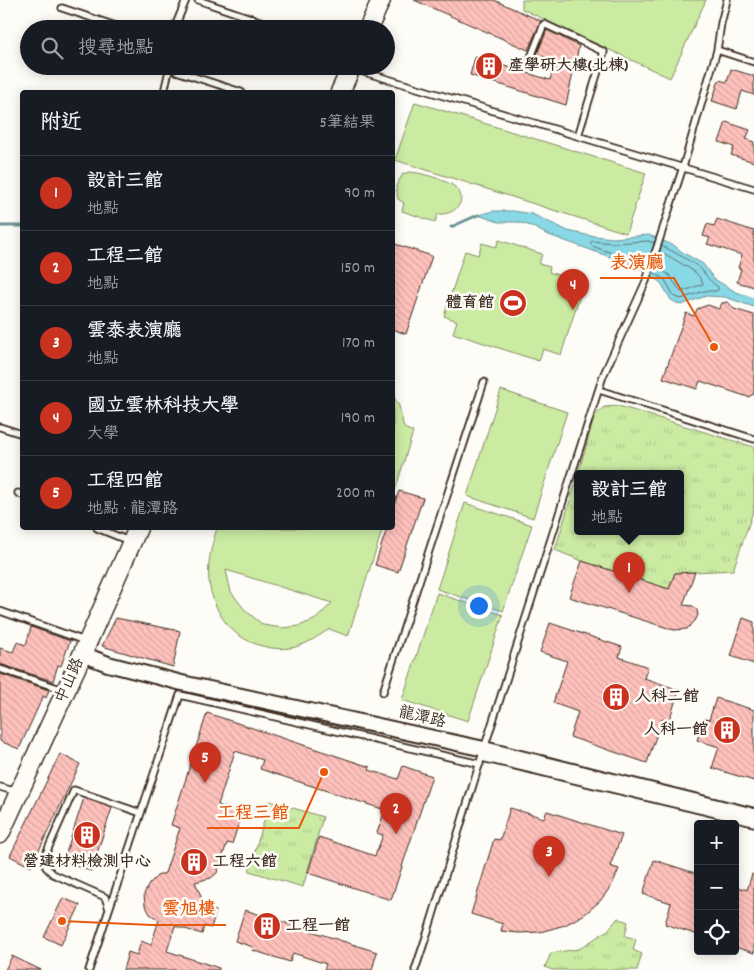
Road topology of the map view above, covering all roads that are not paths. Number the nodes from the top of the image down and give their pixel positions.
1 (186, 0) edge
2 (198, 0) edge
3 (381, 0) edge
4 (727, 0) edge
5 (62, 8) dead end
6 (97, 20) edge
7 (178, 20) edge
8 (257, 20) edge
9 (372, 20) edge
10 (718, 50) junction
11 (529, 62) dead end
12 (754, 62) edge
13 (168, 75) edge
14 (193, 75) edge
15 (348, 75) edge
16 (378, 75) edge
17 (164, 90) edge
18 (235, 90) edge
19 (341, 90) edge
20 (578, 136) junction
21 (683, 168) junction
22 (754, 189) edge
23 (484, 382) dead end
24 (599, 390) junction
25 (0, 427) edge
26 (20, 433) edge
27 (754, 438) edge
28 (108, 530) edge
29 (135, 535) edge
30 (0, 611) edge
31 (84, 648) junction
32 (0, 669) edge
33 (66, 690) junction
34 (383, 692) dead end
35 (482, 757) junction
36 (0, 787) edge
37 (19, 793) junction
38 (141, 813) junction
39 (754, 816) edge
40 (754, 824) edge
41 (0, 834) edge
42 (110, 909) junction
43 (89, 970) edge
44 (415, 970) edge

1 - 7 lane
2 - 8 lane
3 - 9 main road
4 - 10 lane
5 - 6 lane
10 - 12 lane
10 - 21 lane
11 - 20 lane
13 - 17 lane
14 - 18 lane
15 - 19 main road
16 - 20 lane
20 - 21 lane
21 - 22 lane
21 - 24 lane
23 - 34 lane
24 - 27 lane
24 - 35 lane
25 - 26 lane
28 - 29 lane
29 - 31 main road, 中山路
30 - 31 lane
31 - 33 main road, 中山路
31 - 35 street, 龍潭路
32 - 33 lane
33 - 37 main road, 中山路
35 - 38 lane
35 - 39 street, 龍潭路
35 - 40 lane
35 - 44 lane
36 - 37 lane
37 - 41 main road, 中山路
38 - 42 lane
38 - 42 lane
42 - 43 lane

